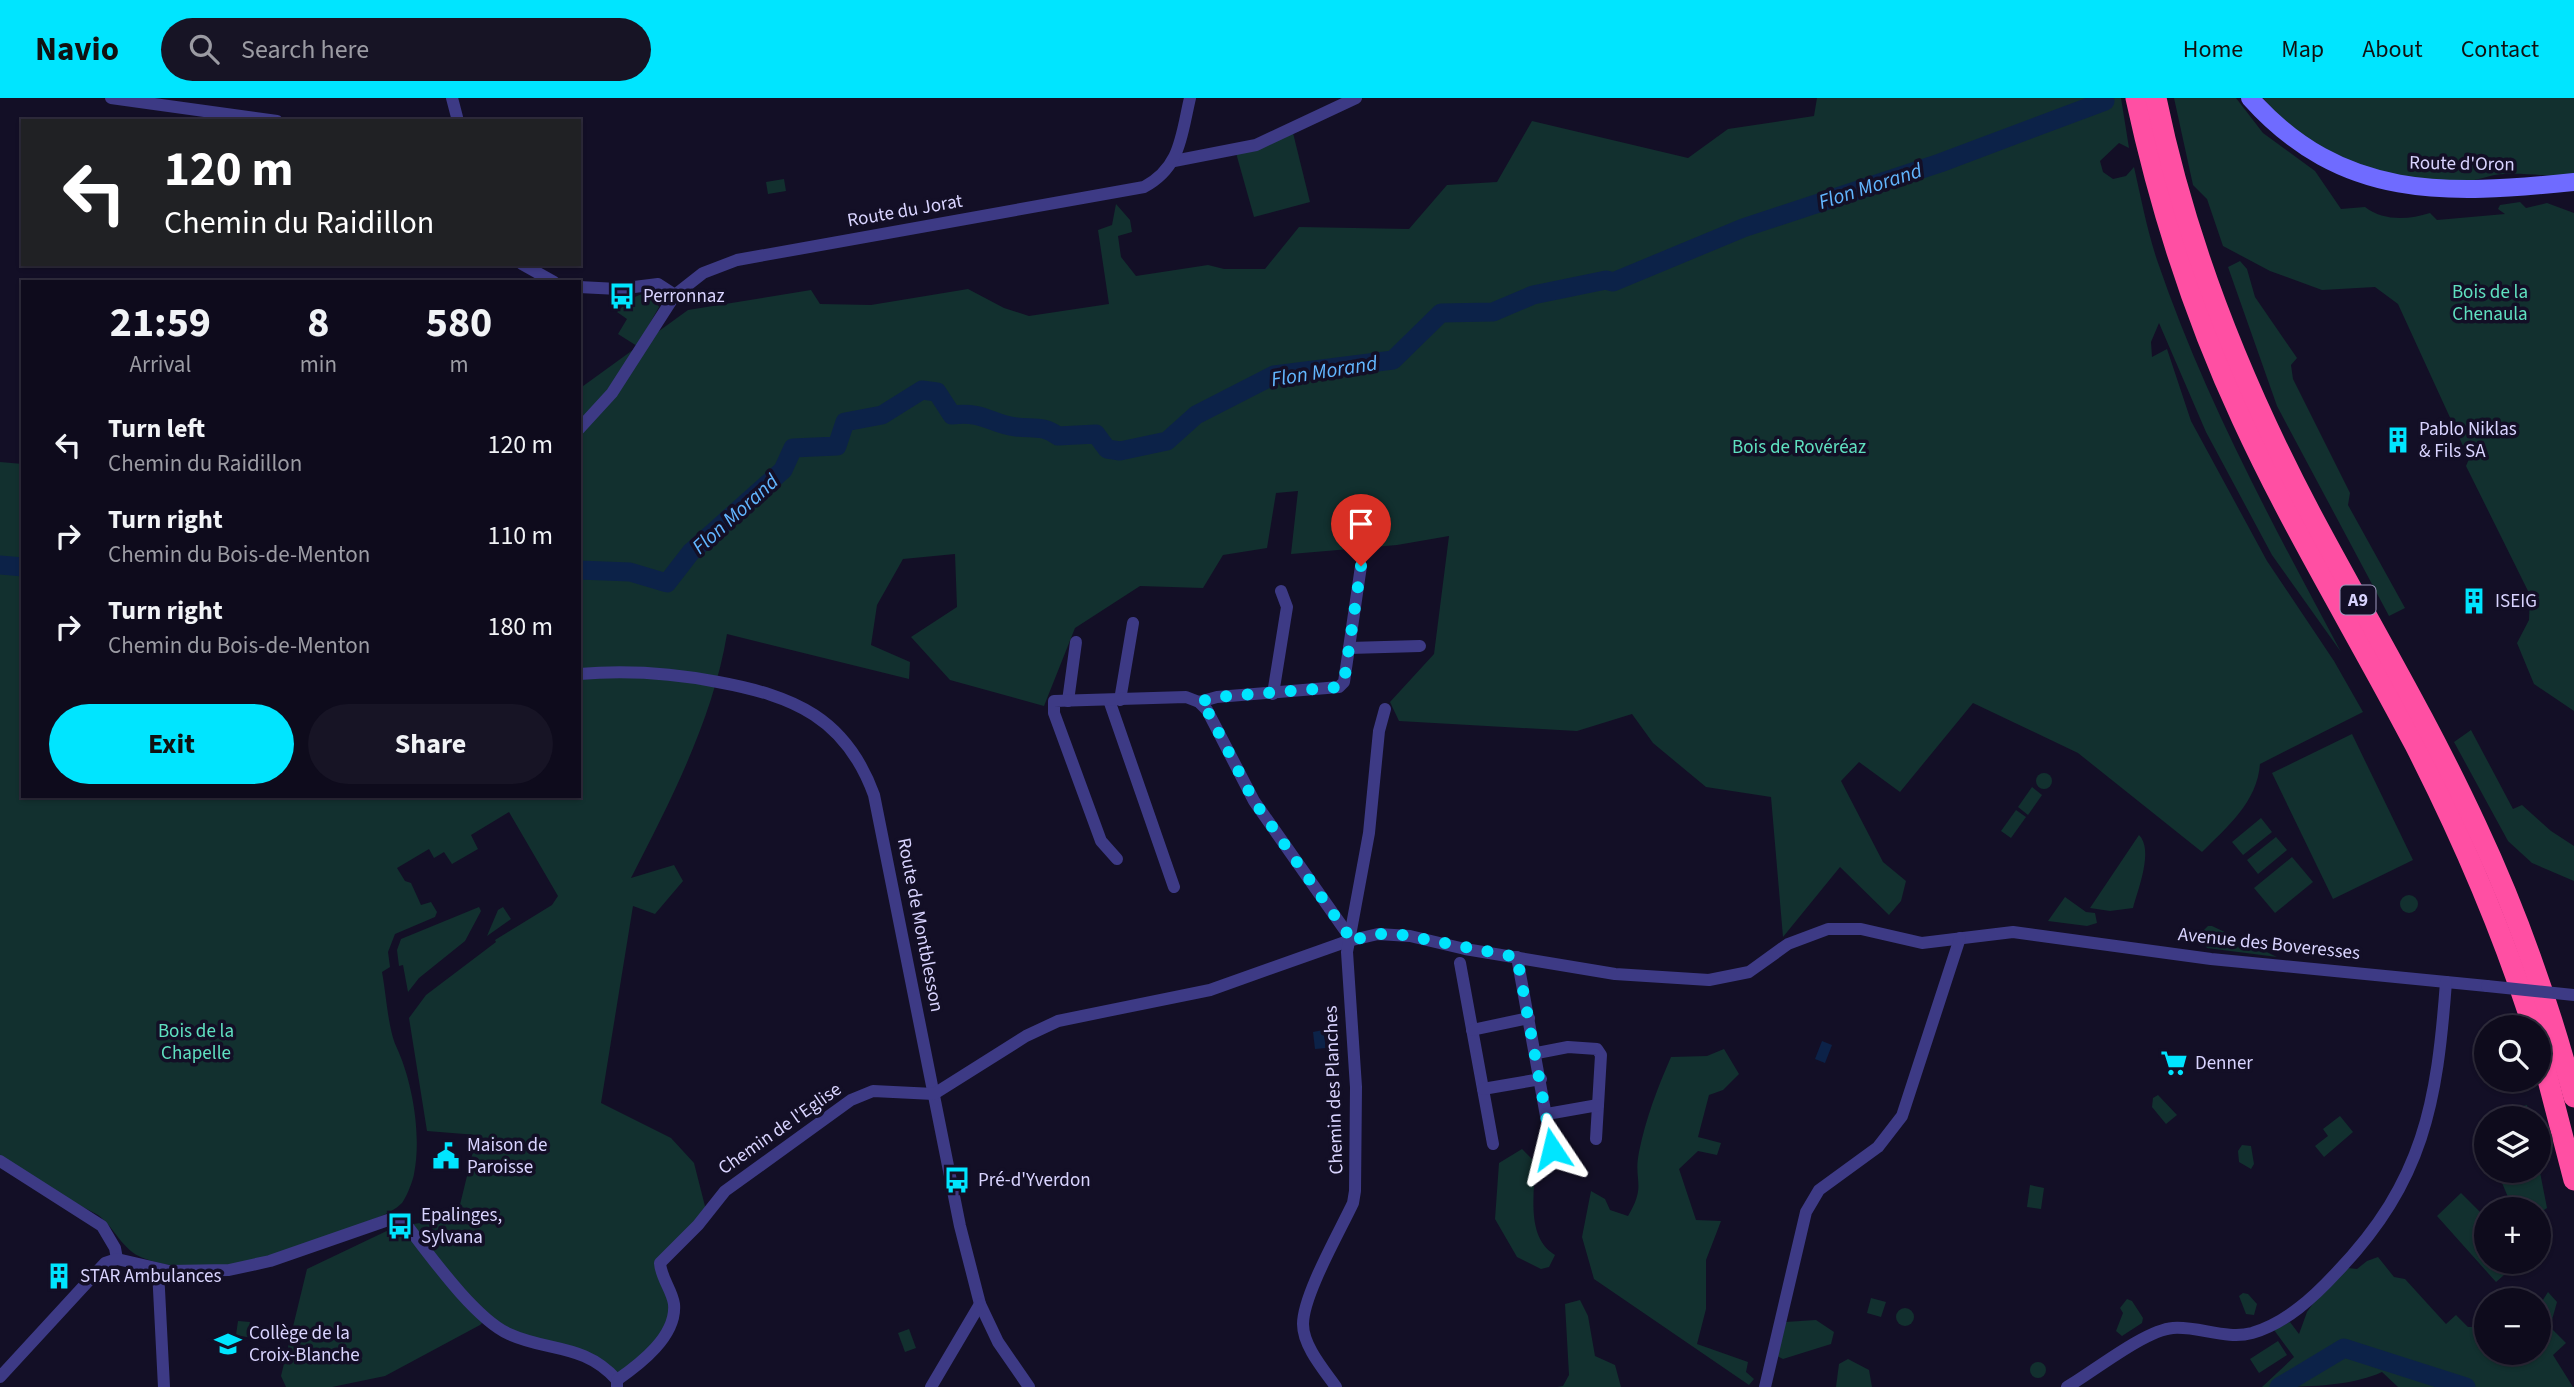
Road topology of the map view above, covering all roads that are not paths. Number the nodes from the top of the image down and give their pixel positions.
1 (111, 98) edge
2 (452, 98) edge
3 (1190, 98) edge
4 (1356, 98) edge
5 (2136, 98) edge
6 (2156, 98) edge
7 (2250, 98) edge
8 (263, 119) edge
9 (457, 119) edge
10 (1174, 162) junction
11 (2574, 182) edge
12 (526, 266) edge
13 (550, 280) edge
14 (581, 287) edge
15 (675, 295) junction
16 (584, 425) edge
17 (1361, 566) dead end
18 (1281, 591) dead end
19 (1133, 623) dead end
20 (1076, 642) dead end
21 (1420, 646) dead end
22 (1349, 648) junction
23 (581, 674) edge
24 (1273, 694) junction
25 (1114, 700) junction
26 (1068, 701) junction
27 (1199, 702) junction
28 (1385, 709) dead end
29 (1117, 859) dead end
30 (1174, 887) dead end
31 (1960, 938) junction
32 (1349, 939) junction
33 (1517, 957) junction
34 (1460, 963) dead end
35 (2446, 982) junction
36 (2574, 995) edge
37 (2529, 1015) edge
38 (1529, 1018) junction
39 (1472, 1030) junction
40 (1536, 1054) junction
41 (1541, 1079) junction
42 (1483, 1089) junction
43 (2551, 1092) edge
44 (934, 1094) junction
45 (2574, 1097) edge
46 (1598, 1105) junction
47 (1546, 1114) junction
48 (1596, 1139) dead end
49 (1493, 1144) dead end
50 (1552, 1149) dead end
51 (0, 1161) edge
52 (2574, 1181) edge
53 (117, 1259) junction
54 (164, 1270) junction
55 (980, 1304) junction
56 (0, 1377) edge
57 (617, 1384) edge
58 (164, 1387) edge
59 (931, 1387) edge
60 (1029, 1387) edge
61 (1336, 1387) edge
62 (1765, 1387) edge
63 (2067, 1387) edge

1 - 8 street
2 - 9 street
3 - 10 street
4 - 10 street
5 - 37 highway, A9
6 - 45 highway, A9
7 - 11 main road, Route d'Oron
10 - 15 street, Route du Jorat
12 - 13 street
14 - 15 street
15 - 16 street
17 - 22 street
18 - 24 street
19 - 25 street
20 - 26 street
21 - 22 street
22 - 24 street
23 - 44 street, Route de Montblesson
24 - 27 street
25 - 26 street
25 - 27 street
25 - 30 street
26 - 29 street
27 - 32 street
28 - 32 street, Chemin des Planches
31 - 33 street, Avenue des Boveresses
31 - 35 street, Avenue des Boveresses
31 - 62 street
32 - 33 street, Avenue des Boveresses
32 - 44 street, Avenue des Boveresses
32 - 61 street, Chemin des Planches
33 - 38 street
34 - 39 street
35 - 36 street, Avenue des Boveresses, bridge
35 - 63 street
38 - 39 street
38 - 40 street
39 - 42 street
40 - 41 street
40 - 46 street
41 - 42 street
41 - 47 street
42 - 49 street
43 - 52 highway
44 - 55 street, Route de Montblesson
44 - 57 street, Chemin de l'Eglise
46 - 47 street
46 - 48 street
47 - 50 street
51 - 53 street
53 - 54 street
53 - 56 street
54 - 57 street
54 - 58 street
55 - 59 street
55 - 60 street, Route de Montblesson

